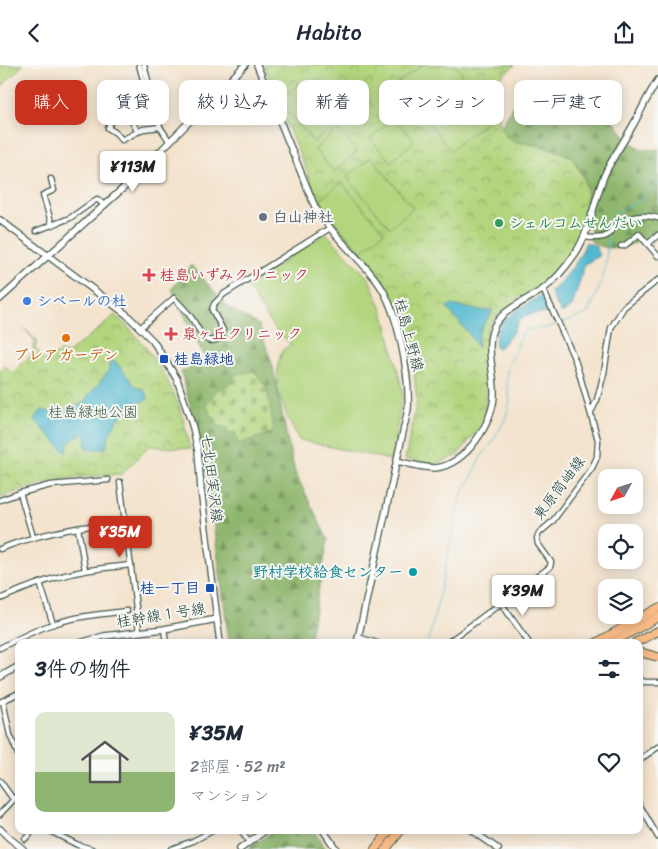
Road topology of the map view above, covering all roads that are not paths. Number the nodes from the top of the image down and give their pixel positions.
1 (139, 65) edge
2 (144, 65) edge
3 (244, 65) edge
4 (257, 65) edge
5 (143, 80) edge
6 (148, 80) edge
7 (658, 80) edge
8 (160, 127) joint
9 (138, 131) junction
10 (170, 142) junction
11 (51, 179) dead end
12 (104, 205) junction
13 (658, 218) edge
14 (0, 220) edge
15 (52, 225) junction
16 (330, 228) junction
17 (36, 231) dead end
18 (658, 235) edge
19 (584, 237) junction
20 (648, 244) junction
21 (621, 246) dead end
22 (48, 255) junction
23 (658, 256) edge
24 (658, 280) edge
25 (544, 289) junction
26 (0, 299) edge
27 (140, 328) junction
28 (591, 412) junction
29 (397, 461) junction
30 (108, 480) dead end
31 (120, 482) dead end
32 (20, 493) junction
33 (0, 501) edge
34 (115, 523) dead end
35 (78, 528) junction
36 (34, 537) junction
37 (0, 549) edge
38 (131, 565) junction
39 (85, 571) junction
40 (40, 583) junction
41 (0, 599) edge
42 (501, 603) junction
43 (658, 608) edge
44 (126, 611) dead end
45 (658, 617) edge
46 (217, 619) junction
47 (53, 624) junction
48 (164, 629) junction
49 (139, 631) junction
50 (658, 631) edge
51 (18, 639) edge
52 (94, 639) edge
53 (165, 639) edge
54 (220, 639) edge
55 (358, 639) edge
56 (452, 639) edge
57 (526, 639) edge
58 (603, 639) edge
59 (619, 639) edge
60 (643, 639) edge
61 (15, 640) edge
62 (0, 648) edge
63 (643, 653) edge
64 (658, 657) edge
65 (15, 668) edge
66 (0, 677) edge
67 (643, 681) edge
68 (658, 682) edge
69 (15, 695) edge
70 (2, 702) edge
71 (15, 747) edge
72 (658, 747) edge
73 (643, 757) edge
74 (0, 781) edge
75 (13, 799) joint
76 (643, 811) edge
77 (0, 814) edge
78 (658, 824) edge
79 (652, 827) junction
80 (0, 829) edge
81 (30, 834) edge
82 (55, 834) edge
83 (207, 834) edge
84 (243, 834) edge
85 (260, 834) edge
86 (326, 834) edge
87 (387, 834) edge
88 (398, 834) edge
89 (477, 834) edge
90 (6, 835) junction
91 (658, 837) edge
92 (25, 839) dead end
93 (0, 840) edge
94 (249, 842) junction
95 (85, 848) edge
96 (23, 849) edge
97 (92, 849) edge
98 (171, 849) edge
99 (240, 849) edge
100 (336, 849) edge
101 (375, 849) edge
102 (386, 849) edge
103 (498, 849) edge

1 - 5 street
2 - 6 street
3 - 10 street
4 - 16 street, 桂島上野線
7 - 19 street
8 - 9 street
8 - 10 street
9 - 9 street
10 - 12 street
11 - 15 street
12 - 15 street
12 - 22 street
13 - 19 street
14 - 22 street, 七北田実沢線
15 - 17 street
16 - 27 street
16 - 29 street, 桂島上野線
18 - 20 street
19 - 25 street
20 - 21 street
20 - 23 street
22 - 26 street
22 - 27 street, 七北田実沢線
24 - 28 street
25 - 28 street, 東原筒岫線
25 - 29 street
27 - 46 street, 七北田実沢線
28 - 42 street, 東原筒岫線
29 - 55 street, 桂島上野線
30 - 32 street
31 - 38 street
32 - 33 street
32 - 36 street
34 - 35 street
35 - 36 street
35 - 39 street
36 - 37 street
38 - 39 street
38 - 49 street
39 - 40 street
40 - 41 street
40 - 47 street
42 - 56 street, 東原筒岫線
42 - 57 street
43 - 58 highway
44 - 47 street
45 - 59 highway
46 - 48 street, 桂幹線１号線
46 - 54 street, 七北田実沢線
47 - 51 street
48 - 49 street, 桂幹線１号線
48 - 53 street
49 - 52 street, 桂幹線１号線
50 - 60 highway
61 - 62 street
63 - 64 highway
65 - 66 street
67 - 68 street
69 - 70 street
70 - 71 street
72 - 73 street
74 - 75 street
75 - 77 street
76 - 79 street
78 - 79 street
79 - 91 street
80 - 90 street
81 - 92 street
82 - 95 street
83 - 98 street
84 - 94 street
85 - 94 street
86 - 100 street
87 - 101 highway
88 - 102 highway
89 - 103 street
90 - 93 street
90 - 96 street
94 - 99 street
95 - 97 street

